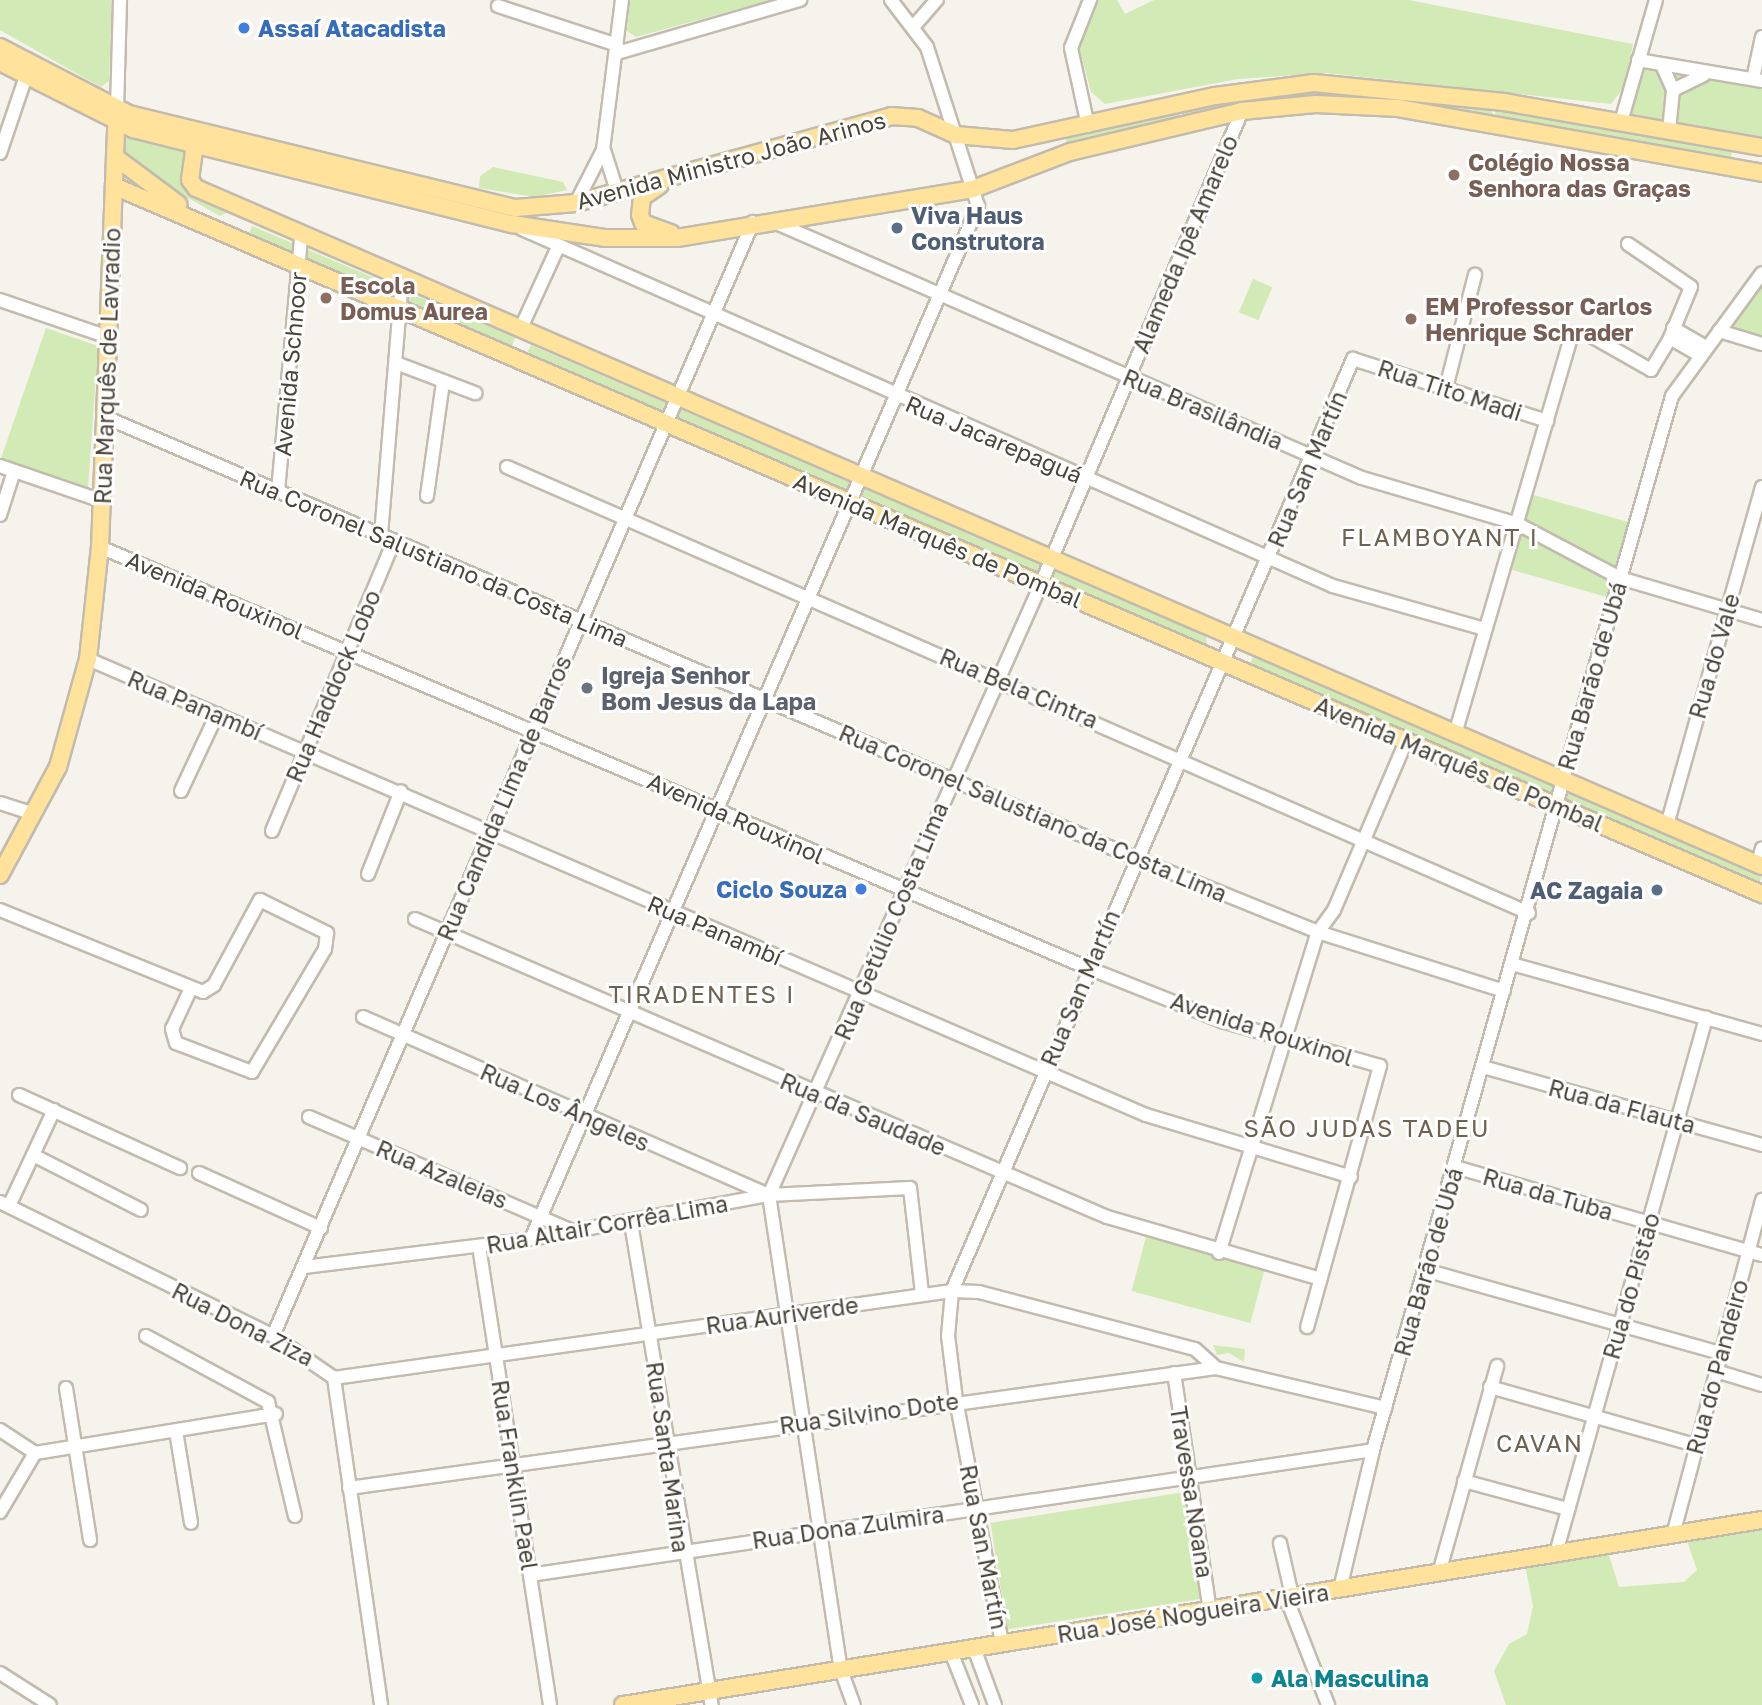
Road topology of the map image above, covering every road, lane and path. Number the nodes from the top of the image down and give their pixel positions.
1 (120, 0) edge
2 (622, 0) edge
3 (800, 0) edge
4 (891, 0) edge
5 (937, 0) edge
6 (1090, 0) edge
7 (1656, 0) edge
8 (498, 6) dead end
9 (914, 26) junction
10 (1762, 37) edge
11 (0, 47) edge
12 (617, 49) junction
13 (1639, 60) junction
14 (0, 62) edge
15 (1662, 65) junction
16 (1709, 74) junction
17 (26, 76) junction
18 (1758, 80) edge
19 (1674, 90) junction
20 (1557, 110) junction
21 (1241, 111) junction
22 (117, 116) junction
23 (1621, 122) junction
24 (1088, 126) junction
25 (1529, 130) junction
26 (4, 131) edge
27 (1669, 131) junction
28 (956, 135) junction
29 (196, 139) junction
30 (1095, 146) junction
31 (1762, 147) edge
32 (603, 150) junction
33 (1641, 151) junction
34 (0, 152) edge
35 (115, 157) junction
36 (681, 173) junction
37 (1762, 173) edge
38 (114, 186) junction
39 (976, 188) junction
40 (617, 191) junction
41 (576, 203) junction
42 (246, 211) junction
43 (192, 214) junction
44 (770, 220) junction
45 (753, 222) junction
46 (643, 223) junction
47 (512, 224) junction
48 (215, 225) junction
49 (708, 232) junction
50 (301, 236) junction
51 (1628, 244) dead end
52 (558, 247) junction
53 (299, 264) junction
54 (1762, 273) edge
55 (1475, 275) dead end
56 (402, 280) junction
57 (943, 297) junction
58 (0, 300) edge
59 (401, 307) junction
60 (715, 319) junction
61 (520, 330) junction
62 (1719, 331) junction
63 (1671, 333) junction
64 (1572, 334) dead end
65 (108, 337) junction
66 (1593, 337) dead end
67 (1762, 344) edge
68 (1704, 352) junction
69 (1353, 359) joint
70 (396, 363) junction
71 (1129, 377) junction
72 (443, 382) junction
73 (1446, 388) junction
74 (656, 391) junction
75 (475, 393) dead end
76 (899, 398) junction
77 (687, 404) junction
78 (646, 415) junction
79 (105, 417) junction
80 (1547, 421) junction
81 (676, 428) junction
82 (1313, 456) junction
83 (0, 466) edge
84 (506, 467) dead end
85 (840, 470) junction
86 (14, 471) junction
87 (1086, 479) junction
88 (870, 483) junction
89 (1762, 487) edge
90 (278, 491) junction
91 (831, 494) junction
92 (426, 496) dead end
93 (102, 501) junction
94 (859, 506) junction
95 (0, 515) edge
96 (624, 516) junction
97 (1518, 524) junction
98 (381, 535) junction
99 (394, 541) junction
100 (100, 547) junction
101 (1027, 551) junction
102 (1269, 558) junction
103 (1057, 564) junction
104 (1018, 575) junction
105 (1620, 578) junction
106 (1047, 587) junction
107 (810, 598) junction
108 (1727, 610) junction
109 (580, 620) junction
110 (1762, 620) edge
111 (1485, 629) junction
112 (1214, 631) junction
113 (1241, 642) junction
114 (348, 651) junction
115 (1202, 653) junction
116 (88, 659) junction
117 (1231, 666) junction
118 (995, 678) junction
119 (766, 700) junction
120 (217, 714) junction
121 (534, 727) junction
122 (1454, 734) junction
123 (1406, 741) junction
124 (305, 752) junction
125 (1180, 758) junction
126 (1542, 772) junction
127 (952, 780) junction
128 (1562, 780) junction
129 (1578, 787) junction
130 (181, 791) dead end
131 (401, 791) junction
132 (1533, 796) junction
133 (0, 803) edge
134 (1564, 809) junction
135 (719, 811) junction
136 (33, 814) junction
137 (1667, 825) junction
138 (272, 831) dead end
139 (491, 832) junction
140 (1363, 841) junction
141 (1739, 856) junction
142 (1135, 858) junction
143 (1761, 860) edge
144 (368, 874) dead end
145 (0, 875) edge
146 (1729, 880) junction
147 (905, 891) junction
148 (1760, 893) edge
149 (0, 910) edge
150 (675, 913) junction
151 (1530, 913) junction
152 (415, 919) dead end
153 (446, 932) junction
154 (1318, 932) junction
155 (1512, 964) junction
156 (1088, 968) junction
157 (191, 988) junction
158 (862, 991) junction
159 (1504, 991) junction
160 (632, 1015) junction
161 (363, 1017) dead end
162 (1706, 1018) junction
163 (1762, 1034) edge
164 (404, 1035) junction
165 (1283, 1038) junction
166 (1483, 1068) junction
167 (1044, 1071) junction
168 (19, 1095) dead end
169 (816, 1095) junction
170 (54, 1110) junction
171 (309, 1117) dead end
172 (587, 1117) junction
173 (1677, 1121) junction
174 (356, 1136) junction
175 (1762, 1144) edge
176 (1252, 1148) junction
177 (33, 1155) junction
178 (1455, 1167) junction
179 (180, 1168) dead end
180 (199, 1172) dead end
181 (1003, 1172) junction
182 (1351, 1177) junction
183 (769, 1195) junction
184 (1762, 1200) edge
185 (3, 1204) edge
186 (141, 1210) dead end
187 (543, 1218) junction
188 (631, 1223) junction
189 (1649, 1223) junction
190 (321, 1228) junction
191 (575, 1232) junction
192 (531, 1239) junction
193 (479, 1246) junction
194 (1748, 1251) junction
195 (1219, 1253) junction
196 (1762, 1255) edge
197 (304, 1267) junction
198 (1425, 1270) junction
199 (1320, 1279) junction
200 (952, 1291) junction
201 (922, 1294) junction
202 (785, 1314) junction
203 (1620, 1325) junction
204 (1307, 1327) dead end
205 (650, 1334) junction
206 (146, 1336) dead end
207 (273, 1336) junction
208 (1721, 1353) junction
209 (497, 1357) junction
210 (1497, 1366) dead end
211 (1216, 1368) junction
212 (1716, 1371) junction
213 (1174, 1373) junction
214 (334, 1378) junction
215 (1762, 1385) edge
216 (1490, 1387) junction
217 (66, 1388) dead end
218 (956, 1400) junction
219 (1385, 1408) junction
220 (276, 1414) junction
221 (1595, 1417) junction
222 (801, 1422) junction
223 (0, 1430) edge
224 (176, 1431) junction
225 (664, 1444) junction
226 (1695, 1445) junction
227 (73, 1449) junction
228 (1374, 1450) junction
229 (36, 1453) junction
230 (512, 1466) junction
231 (1188, 1479) junction
232 (1464, 1481) junction
233 (349, 1488) junction
234 (977, 1508) junction
235 (1568, 1509) junction
236 (0, 1512) edge
237 (295, 1516) dead end
238 (1762, 1520) edge
239 (191, 1523) dead end
240 (821, 1532) junction
241 (1673, 1535) junction
242 (90, 1540) dead end
243 (1280, 1543) dead end
244 (682, 1552) junction
245 (1556, 1553) junction
246 (1438, 1573) junction
247 (530, 1575) junction
248 (1340, 1589) junction
249 (1289, 1597) junction
250 (1210, 1610) junction
251 (1002, 1643) junction
252 (974, 1648) junction
253 (951, 1652) junction
254 (841, 1670) junction
255 (0, 1673) edge
256 (710, 1698) edge
257 (50, 1705) edge
258 (381, 1705) edge
259 (550, 1705) edge
260 (623, 1705) edge
261 (854, 1705) edge
262 (972, 1705) edge
263 (995, 1705) edge
264 (1328, 1705) edge

1 - 22 street
2 - 12 street
3 - 12 street
4 - 9 street
5 - 9 street
6 - 24 street
7 - 13 street
8 - 12 street
9 - 28 street
10 - 18 street
11 - 22 main road
12 - 32 street
13 - 15 street
13 - 23 street
14 - 17 main road
15 - 16 street
15 - 19 street
16 - 18 street
16 - 19 street
17 - 22 main road
17 - 26 street
19 - 27 street
20 - 23 main road, Avenida Ministro João Arinos
20 - 24 main road, Avenida Ministro João Arinos
20 - 25 main road
21 - 25 main road, Avenida Ministro João Arinos
21 - 30 main road, Avenida Ministro João Arinos
21 - 71 street, Alameda Ipê Amarelo
22 - 29 main road, Avenida Ministro João Arinos
22 - 35 main road, Rua Marquês de Lavradio
23 - 27 main road, Avenida Ministro João Arinos
24 - 28 main road, Avenida Ministro João Arinos
24 - 30 main road
25 - 33 main road, Avenida Ministro João Arinos
26 - 34 street
27 - 31 main road, Avenida Ministro João Arinos
27 - 33 main road
28 - 36 main road, Avenida Ministro João Arinos
28 - 39 street
29 - 41 main road, Avenida Ministro João Arinos
29 - 42 main road, Avenida Marquês de Pombal
29 - 47 main road, Avenida Ministro João Arinos
30 - 39 main road, Avenida Ministro João Arinos
32 - 40 street
32 - 41 street
33 - 37 main road, Avenida Ministro João Arinos
35 - 38 main road, Rua Marquês de Lavradio
35 - 43 main road
36 - 40 main road, Avenida Ministro João Arinos
36 - 46 main road
38 - 43 main road, Avenida Marquês de Pombal
38 - 65 main road, Rua Marquês de Lavradio
39 - 44 main road, Avenida Ministro João Arinos
39 - 57 street
40 - 41 main road, Avenida Ministro João Arinos
40 - 46 main road
42 - 48 main road
42 - 50 main road, Avenida Marquês de Pombal
43 - 48 main road, Avenida Marquês de Pombal
44 - 45 main road, Avenida Ministro João Arinos
44 - 57 street, Rua Brasilândia
45 - 49 main road, Avenida Ministro João Arinos
45 - 60 street
46 - 49 main road
47 - 49 main road, Avenida Ministro João Arinos
47 - 52 street, Rua Jacarepaguá
48 - 53 main road, Avenida Marquês de Pombal
50 - 53 street, Avenida Schnoor
50 - 56 main road, Avenida Marquês de Pombal
51 - 63 street
52 - 60 street, Rua Jacarepaguá
52 - 61 street
53 - 59 main road, Avenida Marquês de Pombal
53 - 90 street, Avenida Schnoor
54 - 62 street, Rua Barão de Ubá
55 - 73 street
56 - 59 street
56 - 61 main road, Avenida Marquês de Pombal
57 - 71 street, Rua Brasilândia
57 - 76 street
58 - 65 street
59 - 70 street
59 - 78 main road, Avenida Marquês de Pombal
60 - 76 street, Rua Jacarepaguá
60 - 77 street
61 - 74 main road, Avenida Marquês de Pombal
62 - 67 street
62 - 68 street, Rua Barão de Ubá
63 - 66 street
63 - 68 street
64 - 80 street
65 - 79 main road, Rua Marquês de Lavradio
68 - 105 street, Rua Barão de Ubá
69 - 73 street, Rua Tito Madi
69 - 82 street, Rua San Martín
70 - 72 street
70 - 98 street
71 - 82 street, Rua Brasilândia
71 - 87 street
72 - 75 street
72 - 92 street
73 - 80 street, Rua Tito Madi
74 - 77 main road, Avenida Marquês de Pombal
74 - 78 main road
76 - 87 street, Rua Jacarepaguá
76 - 88 street
77 - 81 main road
77 - 85 main road, Avenida Marquês de Pombal
78 - 81 main road, Avenida Marquês de Pombal
79 - 90 street, Rua Coronel Salustiano da Costa Lima
79 - 93 main road, Rua Marquês de Lavradio
80 - 97 street
81 - 91 main road, Avenida Marquês de Pombal
81 - 96 street, Rua Candida Lima de Barros
82 - 97 street, Rua Brasilândia
82 - 102 street, Rua San Martín
83 - 86 street
84 - 96 street, Rua Bela Cintra
85 - 88 main road, Avenida Marquês de Pombal
85 - 91 main road
86 - 93 street
86 - 95 street
87 - 102 street, Rua Jacarepaguá
87 - 103 street
88 - 94 main road
88 - 101 main road, Avenida Marquês de Pombal
89 - 108 street, Rua do Vale
90 - 98 street, Rua Coronel Salustiano da Costa Lima
91 - 94 main road, Avenida Marquês de Pombal
93 - 100 main road, Rua Marquês de Lavradio
94 - 104 main road, Avenida Marquês de Pombal
94 - 107 street
96 - 107 street, Rua Bela Cintra
96 - 109 street, Rua Candida Lima de Barros
97 - 105 street, Rua Brasilândia
97 - 111 street
98 - 99 street, Rua Coronel Salustiano da Costa Lima
99 - 109 street, Rua Coronel Salustiano da Costa Lima
99 - 114 street, Rua Haddock Lobo
100 - 114 street, Avenida Rouxinol
100 - 116 main road, Rua Marquês de Lavradio
101 - 103 main road, Avenida Marquês de Pombal
101 - 104 main road
102 - 111 street, Rua Jacarepaguá
102 - 113 street, Rua San Martín
103 - 106 main road
103 - 112 main road, Avenida Marquês de Pombal
104 - 106 main road, Avenida Marquês de Pombal
105 - 108 street, Rua Brasilândia
105 - 128 street, Rua Barão de Ubá
106 - 115 main road, Avenida Marquês de Pombal
106 - 118 street, Rua Getúlio Costa Lima
107 - 118 street, Rua Bela Cintra
107 - 119 street
108 - 110 street, Rua Brasilândia
108 - 137 street, Rua do Vale
109 - 119 street, Rua Coronel Salustiano da Costa Lima
109 - 121 street, Rua Candida Lima de Barros
111 - 122 street
112 - 113 main road, Avenida Marquês de Pombal
112 - 115 main road
113 - 117 main road
113 - 122 main road, Avenida Marquês de Pombal
114 - 121 street, Avenida Rouxinol
114 - 124 street, Rua Haddock Lobo
115 - 117 main road, Avenida Marquês de Pombal
116 - 120 street, Rua Panambí
116 - 136 main road, Rua Marquês de Lavradio
117 - 123 main road, Avenida Marquês de Pombal
117 - 125 street, Rua San Martín
118 - 125 street, Rua Bela Cintra
118 - 127 street, Rua Getúlio Costa Lima
119 - 127 street, Rua Coronel Salustiano da Costa Lima
119 - 135 street
120 - 124 street, Rua Panambí
120 - 130 street
121 - 135 street, Avenida Rouxinol
121 - 139 street, Rua Candida Lima de Barros
122 - 126 main road, Avenida Marquês de Pombal
123 - 132 main road, Avenida Marquês de Pombal
123 - 140 street
124 - 131 street, Rua Panambí
124 - 138 street, Rua Haddock Lobo
125 - 140 street, Rua Bela Cintra
125 - 142 street, Rua San Martín
126 - 128 main road, Avenida Marquês de Pombal
126 - 132 main road
127 - 142 street, Rua Coronel Salustiano da Costa Lima
127 - 147 street, Rua Getúlio Costa Lima
128 - 129 main road, Avenida Marquês de Pombal
128 - 134 street, Rua Barão de Ubá
129 - 134 main road
129 - 137 main road, Avenida Marquês de Pombal
131 - 139 street, Rua Panambí
131 - 144 street
132 - 134 main road, Avenida Marquês de Pombal
133 - 136 street
134 - 146 main road, Avenida Marquês de Pombal
134 - 151 street, Rua Barão de Ubá
135 - 147 street, Avenida Rouxinol
135 - 150 street
136 - 145 main road, Rua Marquês de Lavradio
137 - 141 main road, Avenida Marquês de Pombal
139 - 150 street, Rua Panambí
139 - 153 street, Rua Candida Lima de Barros
140 - 151 street, Rua Bela Cintra
140 - 154 street
141 - 143 main road, Avenida Marquês de Pombal
141 - 146 main road
142 - 154 street, Rua Coronel Salustiano da Costa Lima
142 - 156 street, Rua San Martín
146 - 148 main road, Avenida Marquês de Pombal
147 - 156 street, Avenida Rouxinol
147 - 158 street, Rua Getúlio Costa Lima
149 - 157 street
150 - 158 street, Rua Panambí
150 - 160 street
151 - 155 street, Rua Barão de Ubá
152 - 153 street, Rua da Saudade
153 - 160 street, Rua da Saudade
153 - 164 street, Rua Candida Lima de Barros
154 - 159 street, Rua Coronel Salustiano da Costa Lima
154 - 165 street
155 - 159 street, Rua Barão de Ubá
155 - 162 street
156 - 165 street, Avenida Rouxinol
156 - 167 street, Rua San Martín
157 - 157 street
158 - 167 street, Rua Panambí
158 - 169 street, Rua Getúlio Costa Lima
159 - 166 street, Rua Barão de Ubá
160 - 169 street, Rua da Saudade
160 - 172 street
161 - 164 street, Rua Los Ângeles
162 - 163 street
162 - 173 street, Rua do Pistão
164 - 172 street, Rua Los Ângeles
164 - 174 street, Rua Candida Lima de Barros
165 - 176 street
165 - 182 street, Avenida Rouxinol
166 - 173 street, Rua da Flauta
166 - 178 street, Rua Barão de Ubá
167 - 176 street, Rua Panambí
167 - 181 street, Rua San Martín
168 - 170 street
169 - 181 street, Rua da Saudade
169 - 183 street, Rua Getúlio Costa Lima
170 - 177 street
170 - 179 street
171 - 174 street, Rua Azaleias
172 - 183 street, Rua Los Ângeles
172 - 187 street
173 - 175 street, Rua da Flauta
173 - 189 street, Rua do Pistão
174 - 187 street, Rua Azaleias
174 - 190 street, Rua Candida Lima de Barros
176 - 182 street, Rua Panambí
176 - 195 street
177 - 185 street
177 - 186 street
178 - 189 street, Rua da Tuba
178 - 198 street, Rua Barão de Ubá
180 - 190 street
181 - 195 street, Rua da Saudade
181 - 200 street, Rua San Martín
182 - 199 street
183 - 188 street, Rua Altair Corrêa Lima
183 - 201 street, Rua Altair Corrêa Lima
183 - 202 street
184 - 194 street, Rua do Pandeiro
185 - 207 street, Rua Dona Ziza
187 - 191 street, Rua Azaleias
187 - 192 street
188 - 191 street, Rua Altair Corrêa Lima
188 - 205 street, Rua Santa Marina
189 - 194 street, Rua da Tuba
189 - 203 street, Rua do Pistão
190 - 197 street, Rua Candida Lima de Barros
191 - 192 street, Rua Altair Corrêa Lima
192 - 193 street, Rua Altair Corrêa Lima
193 - 197 street, Rua Altair Corrêa Lima
193 - 209 street, Rua Franklin Pael
194 - 196 street, Rua da Tuba
194 - 208 street, Rua do Pandeiro
195 - 199 street, Rua da Saudade
197 - 207 street, Rua Candida Lima de Barros
198 - 203 street
198 - 219 street, Rua Barão de Ubá
199 - 204 street
200 - 201 street, Rua Auriverde
200 - 211 street, Rua Auriverde
200 - 218 street, Rua San Martín
201 - 202 street, Rua Auriverde
202 - 205 street, Rua Auriverde
202 - 222 street
203 - 208 street
203 - 221 street, Rua do Pistão
205 - 209 street, Rua Auriverde
205 - 225 street, Rua Santa Marina
206 - 220 street
207 - 214 street, Rua Dona Ziza
208 - 212 street, Rua do Pandeiro
209 - 214 street, Rua Auriverde
209 - 230 street, Rua Franklin Pael
210 - 216 street
211 - 213 street, Rua Silvino Dote
211 - 219 street, Rua Silvino Dote
212 - 215 street
212 - 226 street, Rua do Pandeiro
213 - 218 street, Rua Silvino Dote
213 - 231 street, Travessa Noana
214 - 233 street, Rua Dona Ziza
216 - 221 street
216 - 232 street
217 - 227 street
218 - 222 street, Rua Silvino Dote
218 - 234 street, Rua San Martín
219 - 228 street, Rua Barão de Ubá
220 - 224 street
220 - 237 street
221 - 226 street
221 - 235 street, Rua do Pistão
222 - 225 street, Rua Silvino Dote
222 - 240 street
223 - 229 street
224 - 227 street
224 - 239 street
225 - 230 street, Rua Silvino Dote
225 - 244 street, Rua Santa Marina
226 - 241 street, Rua do Pandeiro
227 - 229 street
227 - 242 street
228 - 231 street, Rua Dona Zulmira
228 - 248 street, Rua Barão de Ubá
229 - 236 street
230 - 233 street, Rua Silvino Dote
230 - 247 street, Rua Franklin Pael
231 - 234 street, Rua Dona Zulmira
231 - 250 street, Travessa Noana
232 - 235 street
232 - 246 street
233 - 258 street, Rua Dona Ziza
234 - 240 street, Rua Dona Zulmira
234 - 251 street, Rua San Martín
235 - 245 street, Rua do Pistão
238 - 241 main road, Rua José Nogueira Vieira
240 - 244 street, Rua Dona Zulmira
240 - 254 street
241 - 245 main road, Rua José Nogueira Vieira
243 - 249 street
244 - 247 street, Rua Dona Zulmira
244 - 256 street, Rua Santa Marina
245 - 246 main road, Rua José Nogueira Vieira
246 - 248 main road, Rua José Nogueira Vieira
247 - 259 street, Rua Franklin Pael
248 - 249 main road, Rua José Nogueira Vieira
249 - 250 main road, Rua José Nogueira Vieira
249 - 264 street
250 - 251 main road, Rua José Nogueira Vieira
251 - 252 main road, Rua José Nogueira Vieira
252 - 253 main road, Rua José Nogueira Vieira
252 - 263 street
253 - 254 main road, Rua José Nogueira Vieira
253 - 262 street
254 - 256 main road, Rua José Nogueira Vieira
254 - 261 street
255 - 257 street
256 - 260 main road, Rua José Nogueira Vieira

